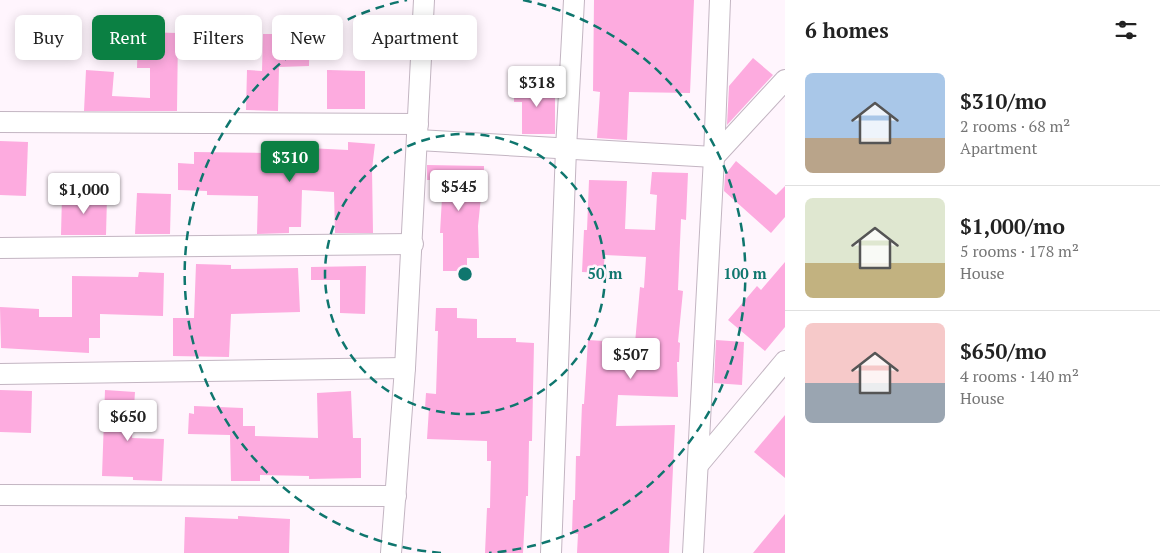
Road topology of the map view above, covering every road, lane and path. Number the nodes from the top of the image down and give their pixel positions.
1 (424, 0) edge
2 (574, 0) edge
3 (720, 0) edge
4 (785, 80) edge
5 (0, 122) edge
6 (418, 132) junction
7 (566, 149) junction
8 (714, 158) junction
9 (413, 244) junction
10 (0, 248) edge
11 (785, 361) edge
12 (405, 368) junction
13 (0, 374) edge
14 (698, 465) junction
15 (0, 495) edge
16 (396, 496) junction
17 (391, 553) edge
18 (551, 553) edge
19 (692, 553) edge

1 - 6 street
2 - 7 street
3 - 8 street
4 - 8 street
5 - 6 street
6 - 7 street
6 - 9 street
7 - 8 street
7 - 18 street
8 - 14 street
9 - 10 street
9 - 12 street
11 - 14 street
12 - 13 street
12 - 16 street
14 - 19 street
15 - 16 street
16 - 17 street

